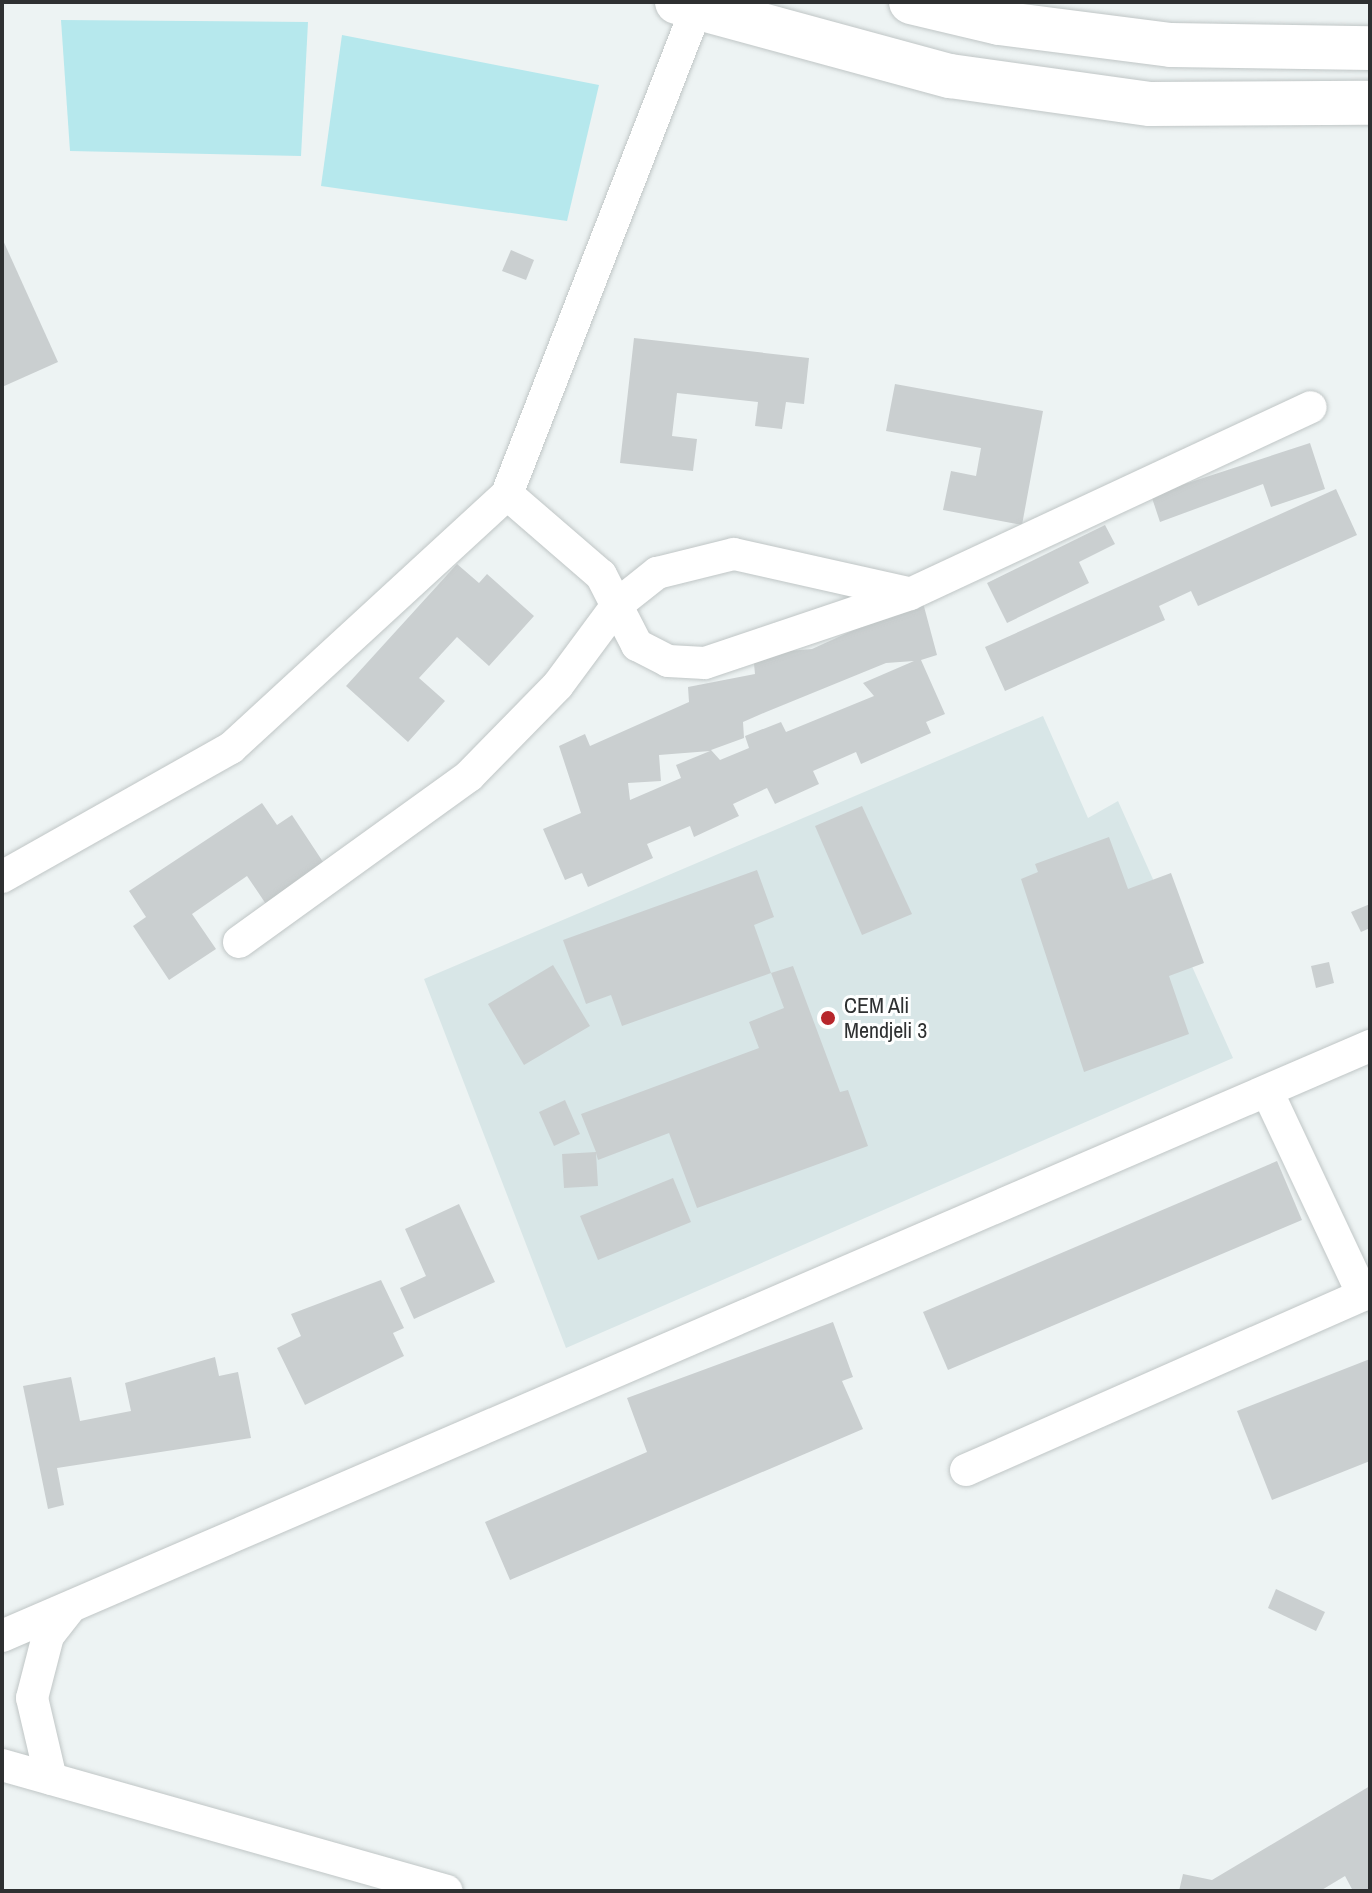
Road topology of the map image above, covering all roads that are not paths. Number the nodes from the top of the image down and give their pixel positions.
1 (911, 2) edge
2 (691, 4) edge
3 (1370, 48) edge
4 (1370, 103) edge
5 (1311, 407) dead end
6 (507, 494) junction
7 (910, 594) junction
8 (618, 604) junction
9 (2, 877) edge
10 (239, 942) dead end
11 (1370, 1046) edge
12 (1268, 1093) junction
13 (1366, 1294) edge
14 (966, 1470) dead end
15 (70, 1608) junction
16 (2, 1636) edge
17 (2, 1765) edge
18 (51, 1779) junction
19 (446, 1891) edge

1 - 3 main road
2 - 4 main road
2 - 6 street
5 - 7 street
6 - 8 street
6 - 9 street
7 - 8 street
7 - 8 street
8 - 10 street
11 - 12 street
12 - 13 street
12 - 15 street
13 - 14 street
15 - 16 street
15 - 18 street
17 - 18 street
18 - 19 street

